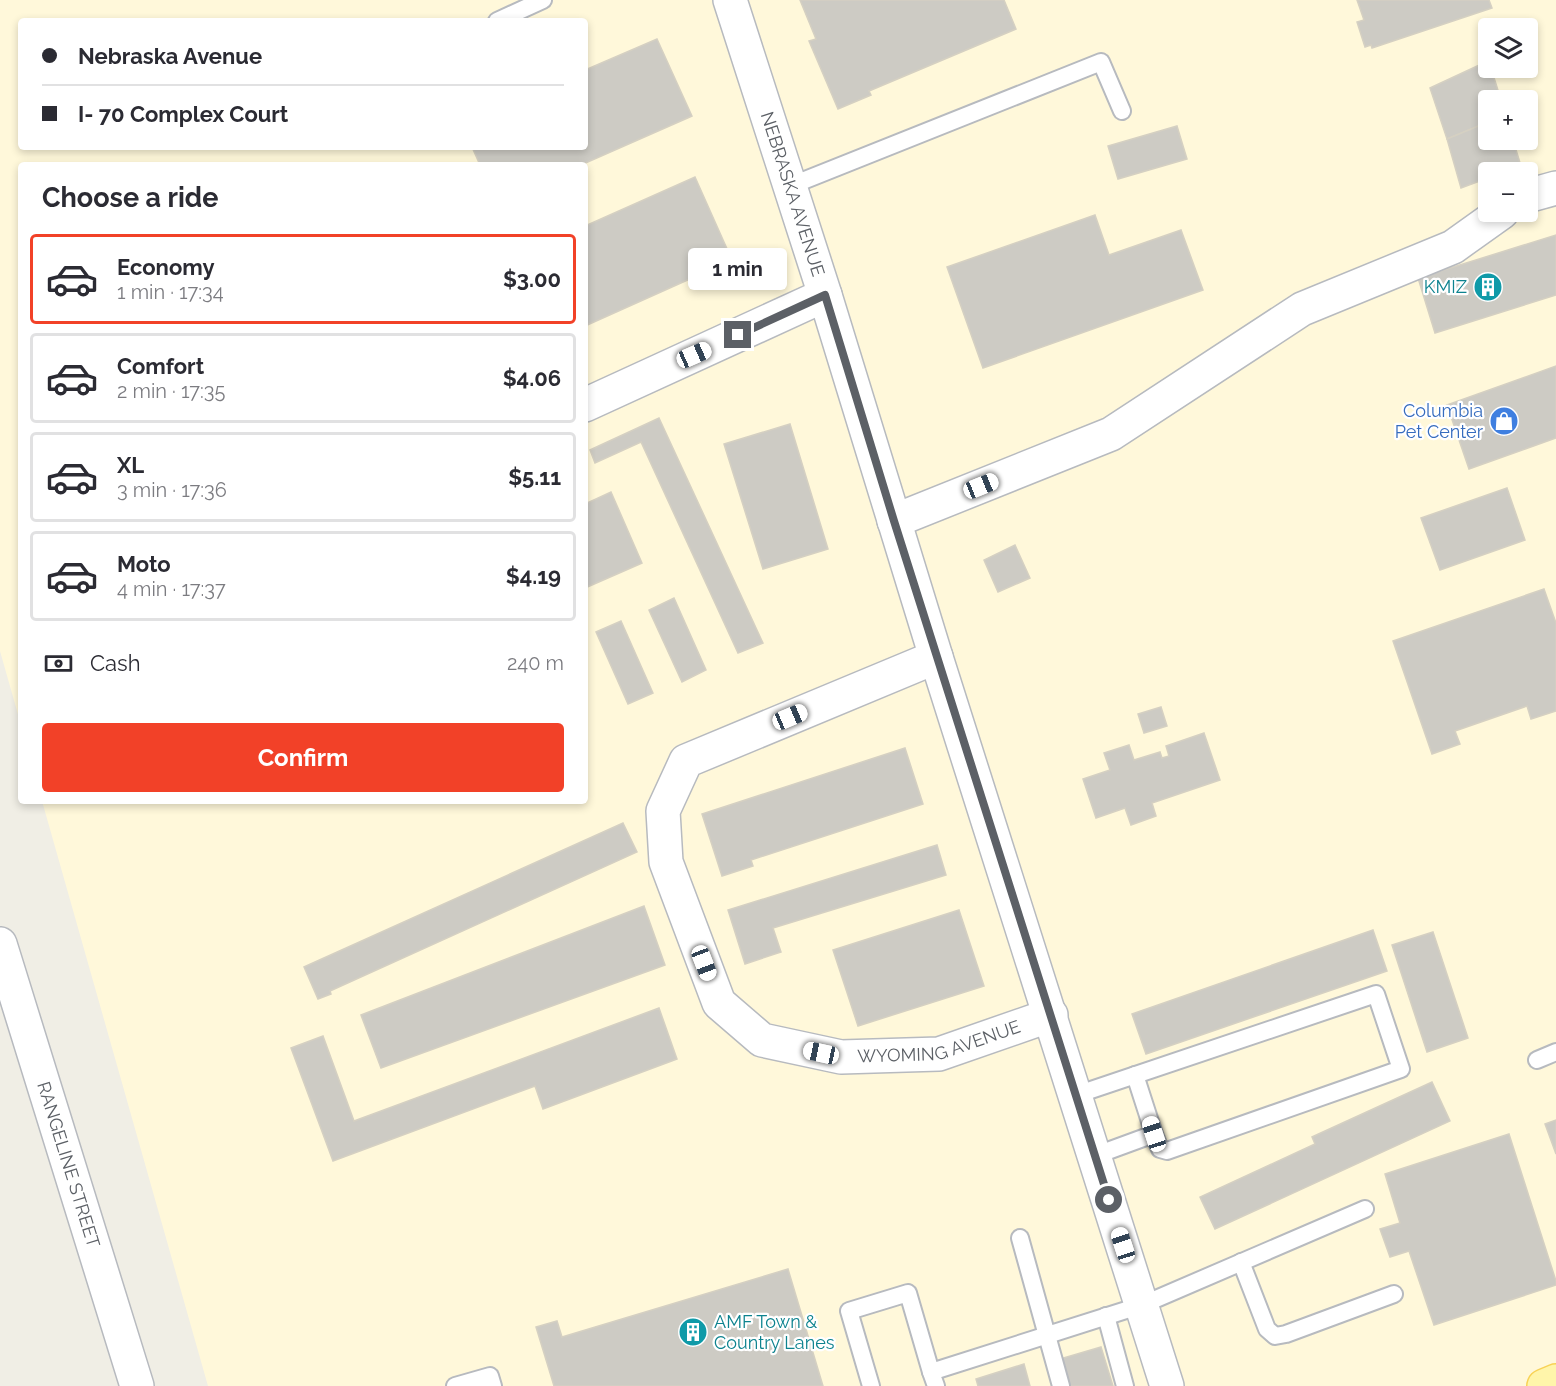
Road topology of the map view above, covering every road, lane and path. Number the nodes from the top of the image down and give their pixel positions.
1 (543, 0) edge
2 (730, 0) edge
3 (504, 18) edge
4 (1122, 111) dead end
5 (789, 186) junction
6 (1556, 188) edge
7 (1538, 193) edge
8 (1488, 222) edge
9 (825, 295) junction
10 (588, 404) edge
11 (894, 521) junction
12 (936, 657) junction
13 (0, 944) edge
14 (1051, 1015) junction
15 (1556, 1052) edge
16 (1537, 1060) dead end
17 (1136, 1075) junction
18 (1076, 1095) junction
19 (1154, 1134) junction
20 (1095, 1156) junction
21 (1365, 1209) dead end
22 (1020, 1238) dead end
23 (1241, 1262) junction
24 (1394, 1294) dead end
25 (1142, 1305) junction
26 (1106, 1316) junction
27 (1046, 1335) junction
28 (934, 1379) edge
29 (1556, 1381) edge
30 (1063, 1385) edge
31 (137, 1386) edge
32 (455, 1386) edge
33 (493, 1386) edge
34 (871, 1386) edge
35 (1125, 1386) edge
36 (1167, 1386) edge
37 (1544, 1386) edge

1 - 3 lane
2 - 5 street, NEBRASKA AVENUE
4 - 5 lane
5 - 9 street, NEBRASKA AVENUE
6 - 7 street
8 - 11 street
9 - 10 street
9 - 11 street, NEBRASKA AVENUE
11 - 12 street, NEBRASKA AVENUE
12 - 14 street, NEBRASKA AVENUE
12 - 14 street, WYOMING AVENUE
13 - 31 street, RANGELINE STREET
14 - 18 street, NEBRASKA AVENUE
15 - 16 lane
17 - 18 lane
17 - 19 lane
17 - 19 lane
18 - 20 street, NEBRASKA AVENUE
19 - 20 lane
20 - 25 street, NEBRASKA AVENUE
21 - 23 lane
22 - 27 lane
23 - 24 lane
23 - 25 lane
25 - 26 lane
25 - 36 street, NEBRASKA AVENUE
26 - 27 lane
26 - 35 lane
27 - 28 lane
27 - 30 lane
28 - 34 lane
29 - 37 main road
32 - 33 lane

